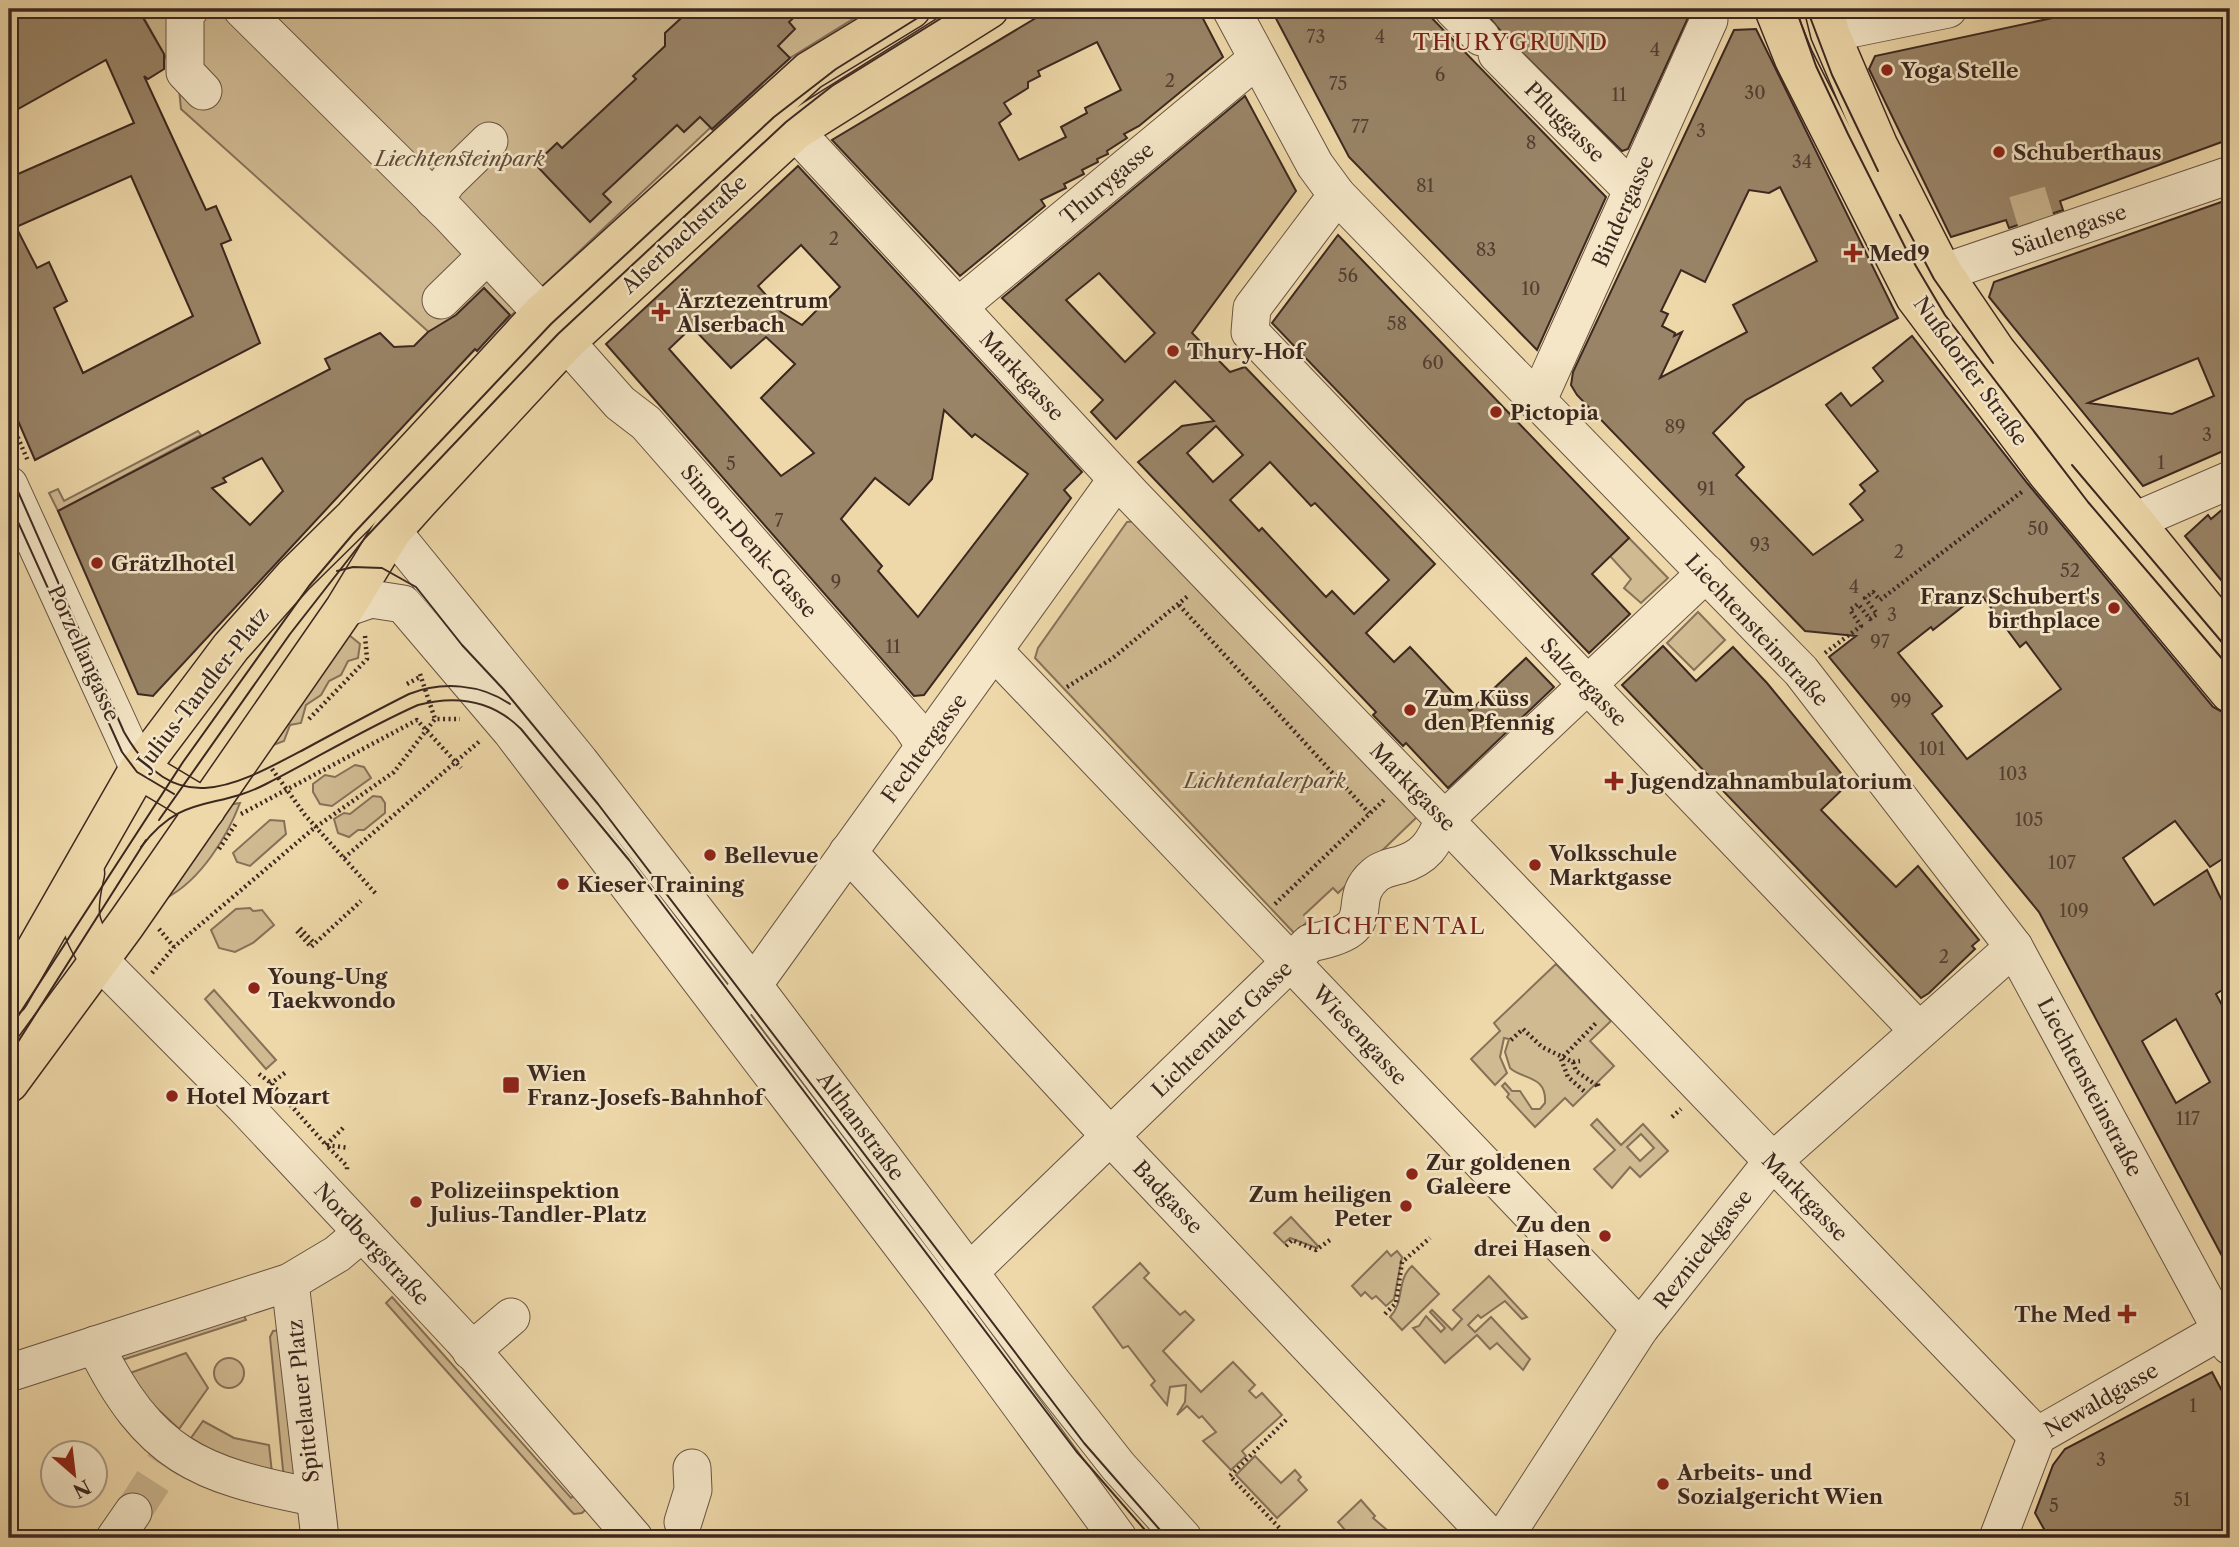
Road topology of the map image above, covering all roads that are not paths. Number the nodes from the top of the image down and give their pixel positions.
1 (190, 9) edge
2 (242, 9) edge
3 (911, 9) edge
4 (989, 9) edge
5 (1231, 9) edge
6 (1453, 9) edge
7 (1774, 9) edge
8 (1948, 9) edge
9 (1709, 20) dead end
10 (1827, 21) edge
11 (1257, 60) junction
12 (203, 91) dead end
13 (795, 131) junction
14 (489, 141) dead end
15 (2230, 175) edge
16 (1632, 190) junction
17 (1337, 195) junction
18 (434, 200) junction
19 (487, 255) junction
20 (1928, 282) junction
21 (441, 300) dead end
22 (958, 307) junction
23 (554, 328) junction
24 (1537, 402) junction
25 (389, 477) joint
26 (1117, 479) junction
27 (2230, 480) edge
28 (9, 485) edge
29 (354, 517) junction
30 (404, 517) junction
31 (2134, 522) junction
32 (2099, 536) junction
33 (20, 541) edge
34 (1706, 573) junction
35 (345, 608) junction
36 (2230, 639) edge
37 (994, 651) junction
38 (1588, 687) junction
39 (2230, 694) edge
40 (511, 727) junction
41 (925, 746) junction
42 (139, 769) junction
43 (223, 812) junction
44 (1444, 820) junction
45 (848, 852) junction
46 (88, 859) junction
47 (2014, 947) junction
48 (99, 960) junction
49 (1292, 962) junction
50 (753, 985) junction
51 (9, 996) edge
52 (726, 1013) junction
53 (1919, 1031) junction
54 (9, 1083) edge
55 (1111, 1137) junction
56 (1772, 1162) junction
57 (362, 1233) junction
58 (970, 1271) junction
59 (290, 1282) junction
60 (942, 1298) junction
61 (512, 1317) dead end
62 (1640, 1328) junction
63 (2226, 1338) edge
64 (95, 1345) junction
65 (471, 1351) junction
66 (9, 1373) edge
67 (2037, 1436) junction
68 (692, 1468) dead end
69 (313, 1497) junction
70 (632, 1536) edge
71 (320, 1538) edge
72 (1118, 1538) edge
73 (1183, 1538) edge
74 (1491, 1538) edge
75 (1504, 1538) edge
76 (1998, 1538) edge

1 - 12 street
2 - 18 street, Simon-Denk-Gasse
3 - 23 main road, Alserbachstraße
4 - 13 main road, Alserbachstraße
5 - 11 street, Liechtensteinstraße
6 - 16 street, Pfluggasse
7 - 20 main road, Nußdorfer Straße
8 - 10 street
9 - 16 street, Bindergasse
10 - 20 main road, Nußdorfer Straße
11 - 17 street, Liechtensteinstraße
11 - 22 street, Thurygasse
13 - 22 street, Marktgasse
13 - 23 main road, Alserbachstraße
14 - 18 street
15 - 20 street, Säulengasse
16 - 24 street, Bindergasse
17 - 24 street, Liechtensteinstraße
17 - 38 street, Salzergasse
18 - 19 street, Simon-Denk-Gasse
19 - 21 street
19 - 23 street, Simon-Denk-Gasse
20 - 31 main road, Nußdorfer Straße
20 - 32 main road, Nußdorfer Straße
22 - 26 street, Marktgasse
23 - 25 main road, Alserbachstraße
23 - 30 main road, Alserbachstraße
23 - 41 street, Simon-Denk-Gasse
24 - 34 street, Liechtensteinstraße
25 - 29 main road, Julius-Tandler-Platz
26 - 37 street, Fechtergasse
26 - 44 street, Marktgasse
27 - 31 street
28 - 33 street, Porzellangasse
29 - 30 main road
29 - 42 main road, Julius-Tandler-Platz
30 - 35 main road
30 - 40 street
31 - 32 street
31 - 36 main road, Nußdorfer Straße
32 - 39 main road, Nußdorfer Straße
33 - 42 street, Porzellangasse
34 - 38 street, Lichtentaler Gasse
34 - 47 street, Liechtensteinstraße
35 - 40 street
35 - 43 main road
37 - 41 street, Fechtergasse
37 - 49 street, Wiesengasse
38 - 44 street, Lichtentaler Gasse
38 - 53 street, Salzergasse
40 - 50 street, Althanstraße
40 - 52 street, Althanstraße
41 - 45 street, Fechtergasse
42 - 43 main road
42 - 46 main road, Julius-Tandler-Platz
43 - 48 main road
44 - 49 street, Lichtentaler Gasse
44 - 56 street, Marktgasse
45 - 50 street, Fechtergasse
45 - 55 street, Badgasse
46 - 48 main road
46 - 51 main road, Julius-Tandler-Platz
47 - 53 street, Reznicekgasse
47 - 63 street, Liechtensteinstraße
48 - 54 main road
48 - 57 street, Nordbergstraße
49 - 55 street, Lichtentaler Gasse
49 - 62 street, Wiesengasse
50 - 52 street, Fechtergasse
50 - 58 street, Althanstraße
52 - 60 street, Althanstraße
53 - 56 street, Reznicekgasse
55 - 58 street, Lichtentaler Gasse
55 - 74 street, Badgasse
56 - 62 street, Reznicekgasse
56 - 67 street, Marktgasse
57 - 59 street
57 - 65 street, Nordbergstraße
58 - 60 street, Lichtentaler Gasse
58 - 73 street, Althanstraße
59 - 64 street
59 - 69 street, Spittelauer Platz
60 - 72 street, Althanstraße
61 - 65 street
62 - 75 street, Reznicekgasse
63 - 67 street, Newaldgasse
64 - 66 street
64 - 69 street, Spittelauer Platz
65 - 70 street, Nordbergstraße
67 - 76 street, Newaldgasse
68 - 70 street
69 - 71 street

